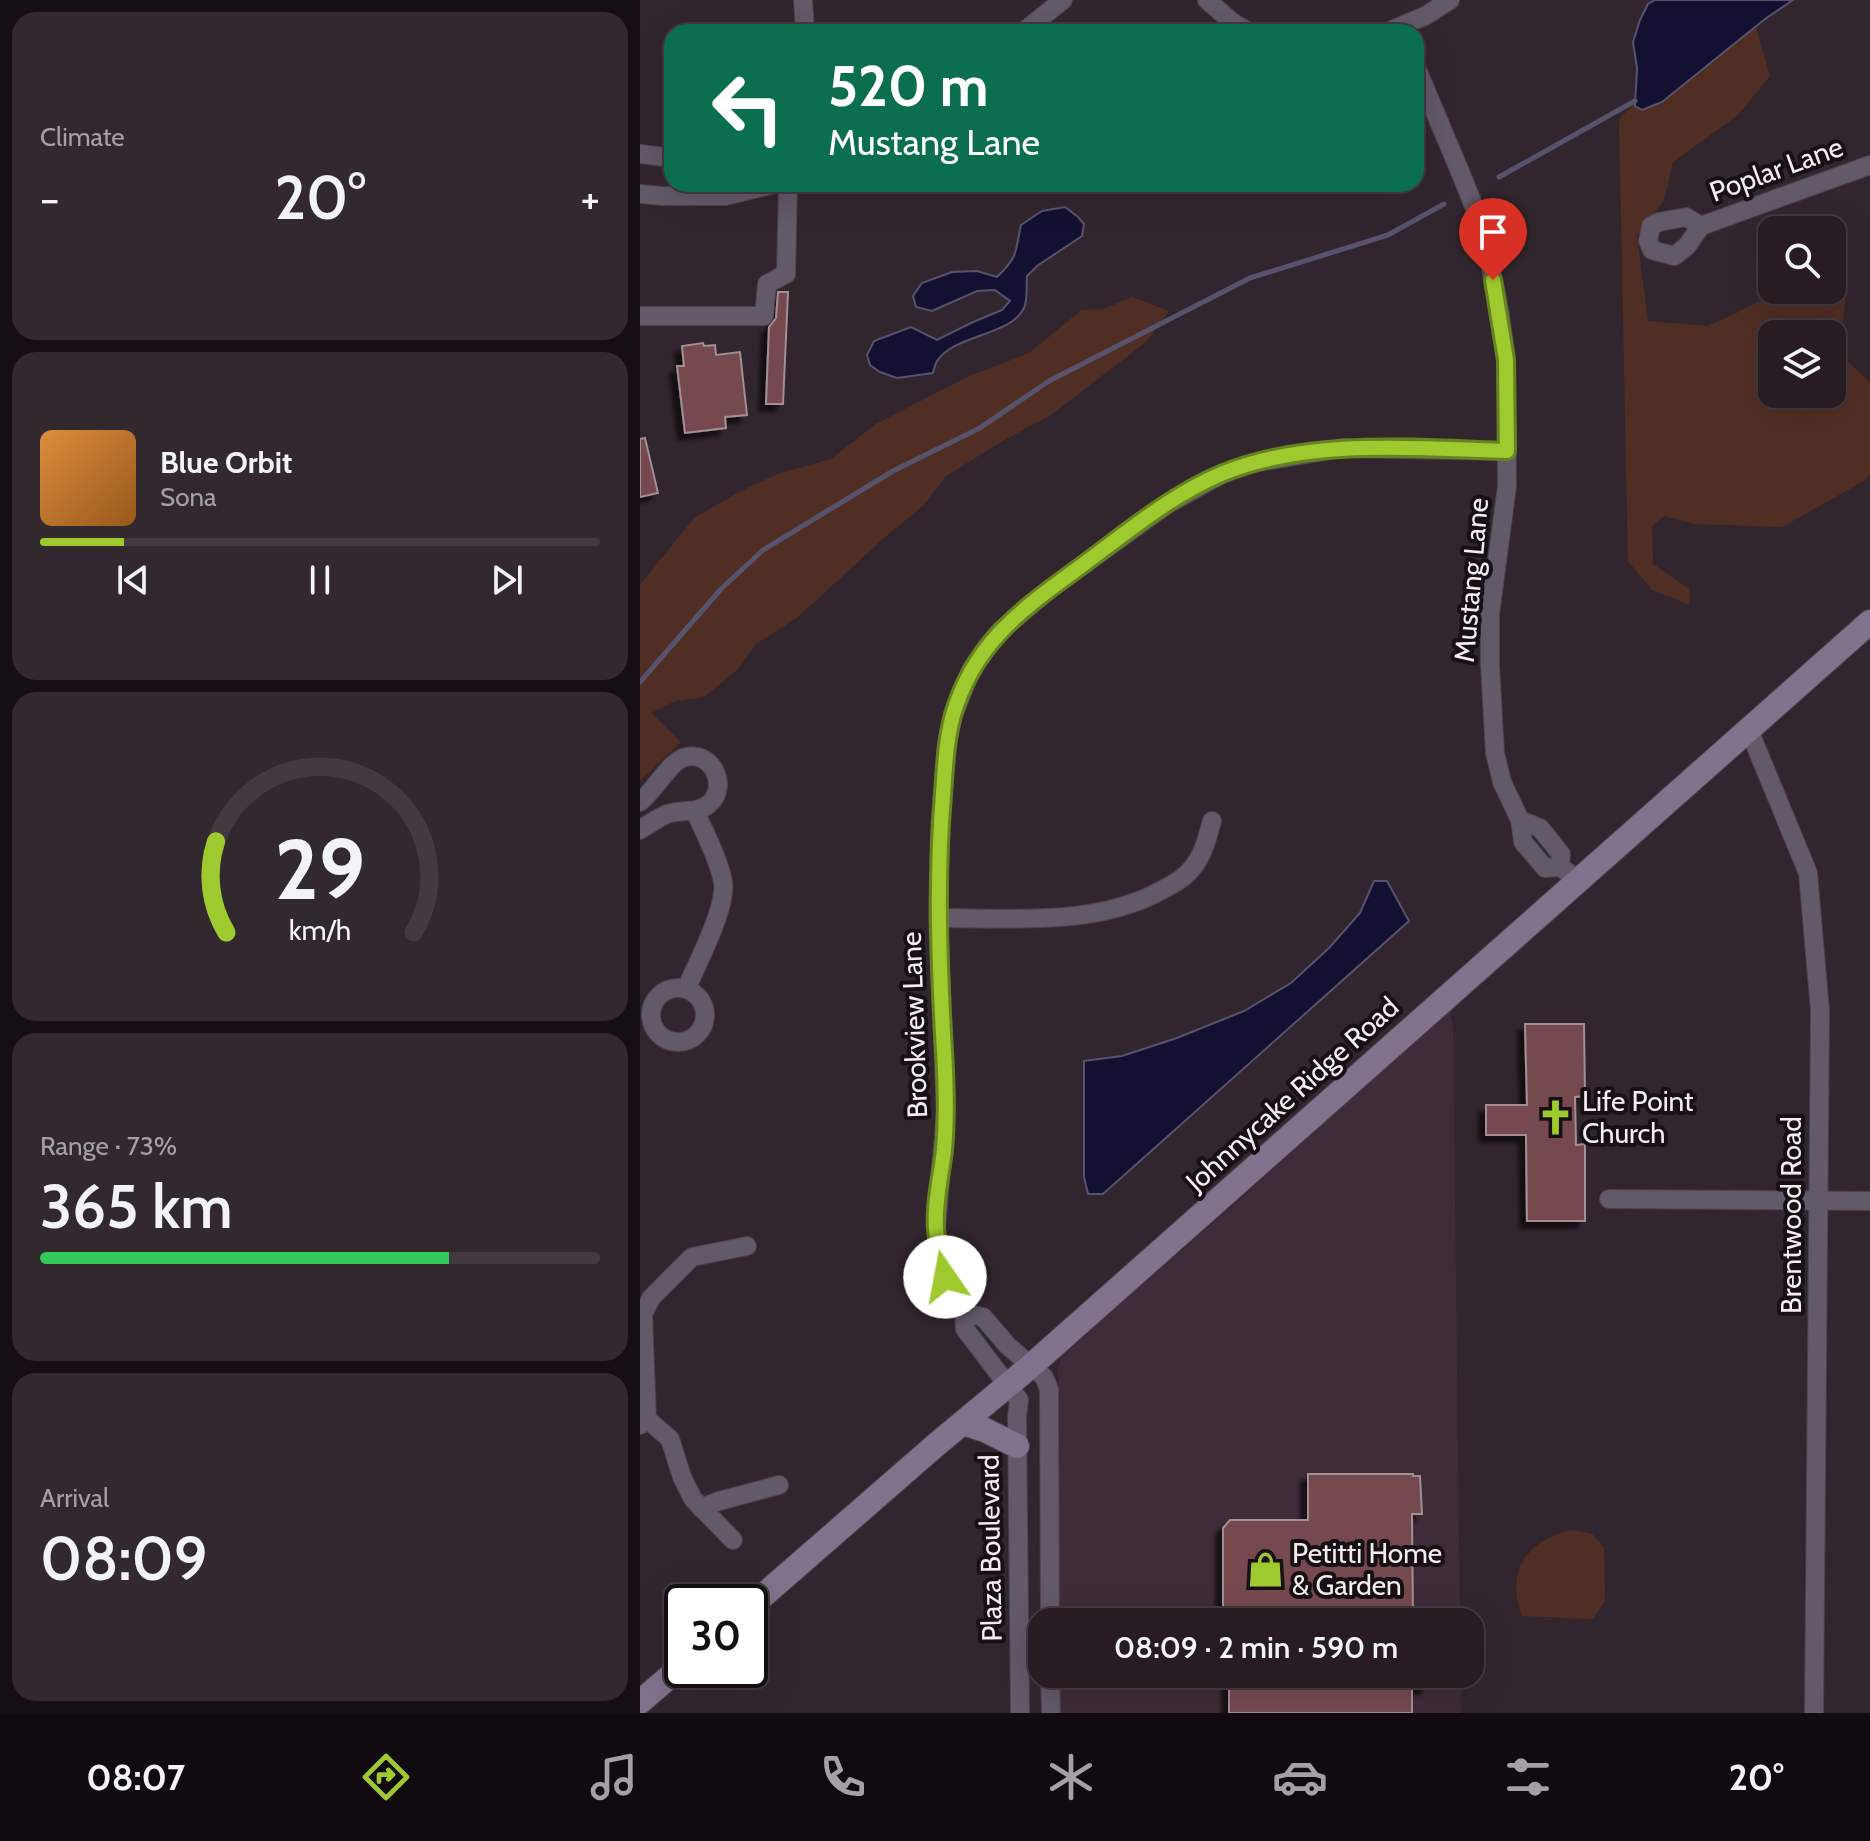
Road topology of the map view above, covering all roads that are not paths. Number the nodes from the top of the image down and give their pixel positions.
1 (803, 0) edge
2 (1063, 0) edge
3 (1207, 0) edge
4 (1450, 0) edge
5 (804, 24) edge
6 (1033, 24) edge
7 (1235, 24) edge
8 (1410, 24) edge
9 (1424, 86) edge
10 (640, 154) edge
11 (664, 157) edge
12 (1870, 165) edge
13 (742, 192) edge
14 (788, 192) edge
15 (640, 194) edge
16 (1701, 226) dead end
17 (640, 316) edge
18 (1507, 451) junction
19 (1870, 622) edge
20 (1749, 730) junction
21 (640, 802) edge
22 (695, 811) junction
23 (1212, 821) dead end
24 (640, 830) edge
25 (1569, 874) junction
26 (938, 918) junction
27 (686, 989) dead end
28 (1609, 1199) dead end
29 (1820, 1200) junction
30 (1870, 1201) edge
31 (747, 1246) dead end
32 (964, 1313) junction
33 (1032, 1365) junction
34 (1009, 1386) junction
35 (644, 1422) edge
36 (963, 1423) junction
37 (1017, 1446) junction
38 (779, 1485) dead end
39 (701, 1508) junction
40 (733, 1540) dead end
41 (768, 1591) edge
42 (1050, 1608) edge
43 (664, 1681) edge
44 (1050, 1688) edge
45 (640, 1702) edge
46 (1020, 1713) edge
47 (1051, 1713) edge
48 (1814, 1713) edge

1 - 5 street
2 - 6 street
3 - 7 street
4 - 8 street
9 - 18 street, Mustang Lane
10 - 11 street
12 - 16 street, Poplar Lane
13 - 15 street
14 - 17 street
18 - 25 street, Mustang Lane
18 - 26 street, Brookview Lane
19 - 20 main road, Johnnycake Ridge Road
20 - 25 main road, Johnnycake Ridge Road
20 - 29 street, Brentwood Road
21 - 22 street
22 - 24 street
22 - 27 street
23 - 26 street
25 - 33 main road, Johnnycake Ridge Road
26 - 32 street, Brookview Lane
28 - 29 street
29 - 30 street
29 - 48 street, Brentwood Road
31 - 35 street
32 - 33 street
32 - 34 street, Brookview Lane
33 - 34 main road, Johnnycake Ridge Road
33 - 42 street, Plaza Boulevard
34 - 36 main road, Johnnycake Ridge Road
34 - 37 street, Plaza Boulevard
35 - 39 street
36 - 37 main road
36 - 41 main road, Johnnycake Ridge Road
37 - 46 street, Plaza Boulevard
38 - 39 street
39 - 40 street
43 - 45 main road
44 - 47 street

